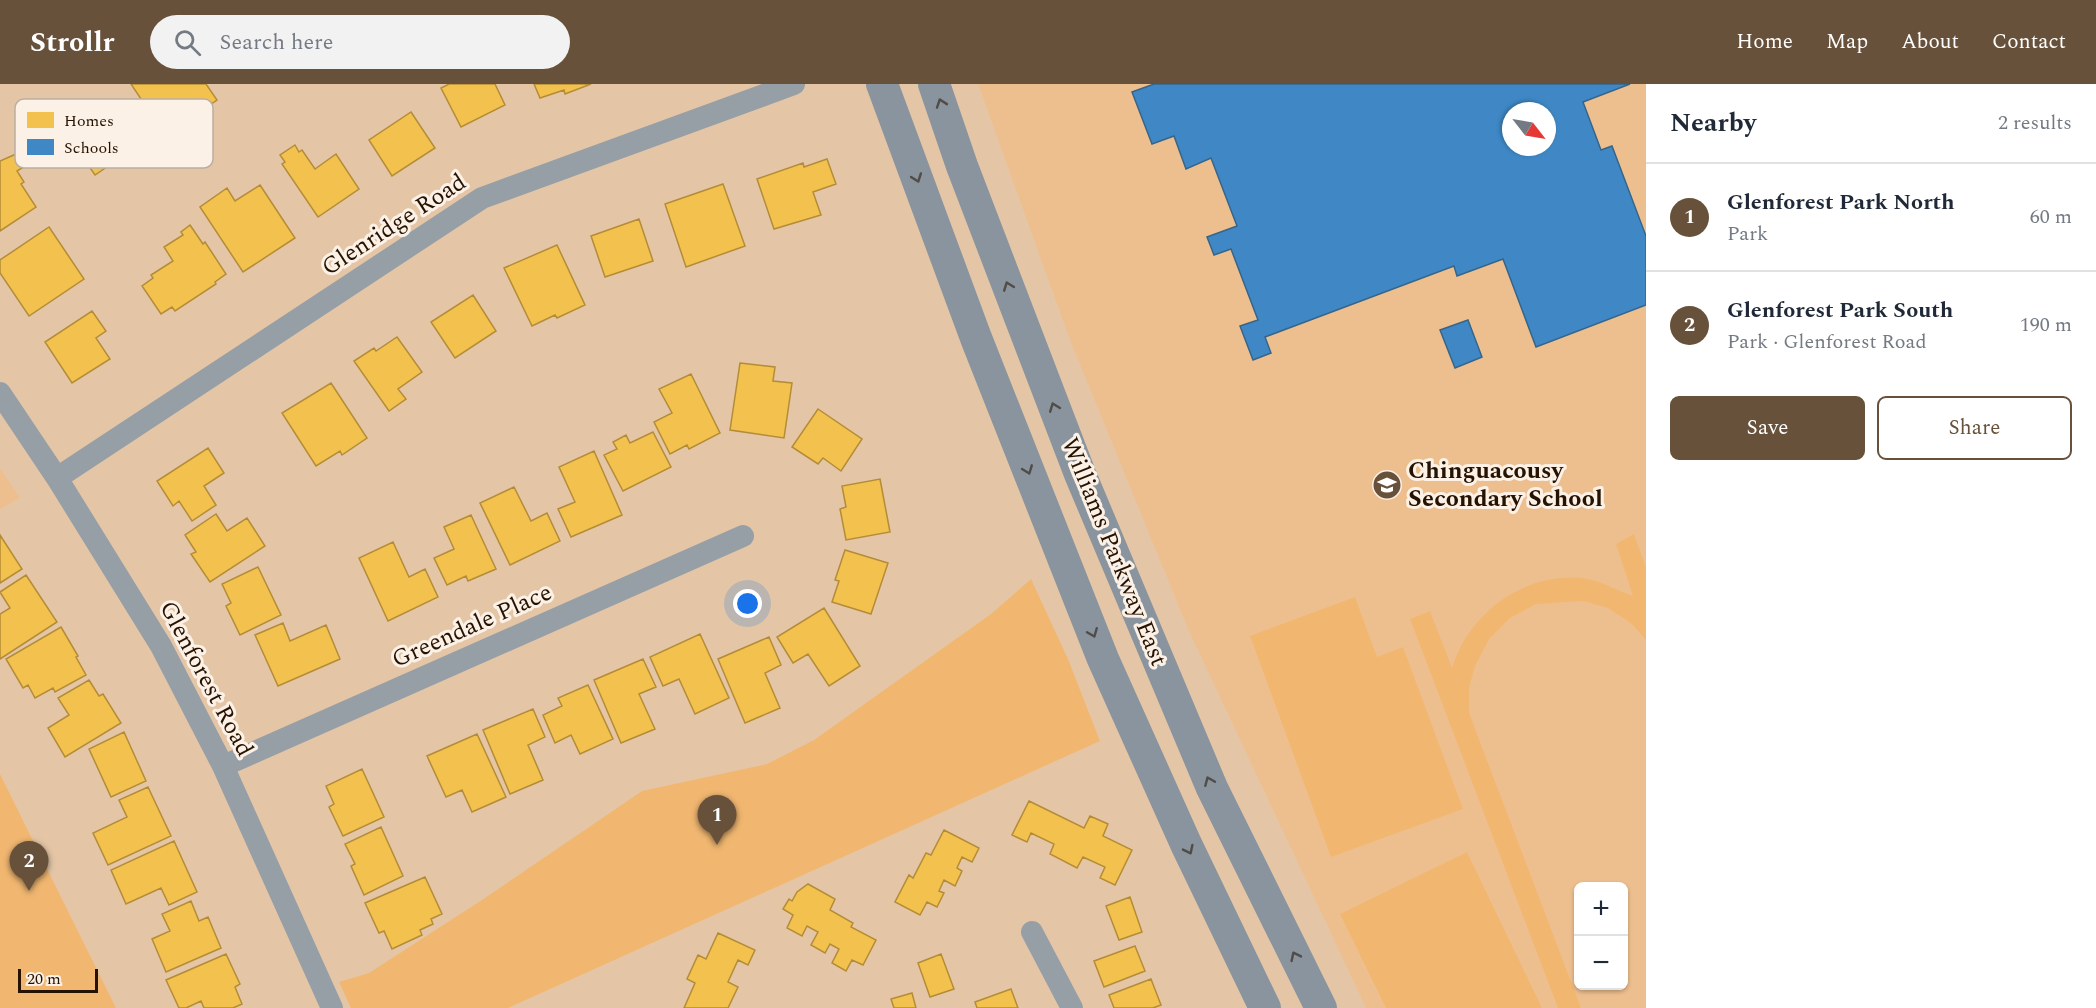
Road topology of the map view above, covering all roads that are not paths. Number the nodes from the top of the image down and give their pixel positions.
1 (794, 84) edge
2 (882, 84) edge
3 (934, 84) edge
4 (0, 393) edge
5 (57, 478) junction
6 (742, 536) dead end
7 (223, 766) junction
8 (1032, 932) dead end
9 (332, 1008) edge
10 (1072, 1008) edge
11 (1265, 1008) edge
12 (1322, 1008) edge

1 - 5 street, Glenridge Road
2 -> 11 main road, Williams Parkway East
12 -> 3 main road, Williams Parkway East
4 - 5 street, Glenforest Road
5 - 7 street, Glenforest Road
6 - 7 street, Greendale Place
7 - 9 street, Glenforest Road
8 - 10 street

